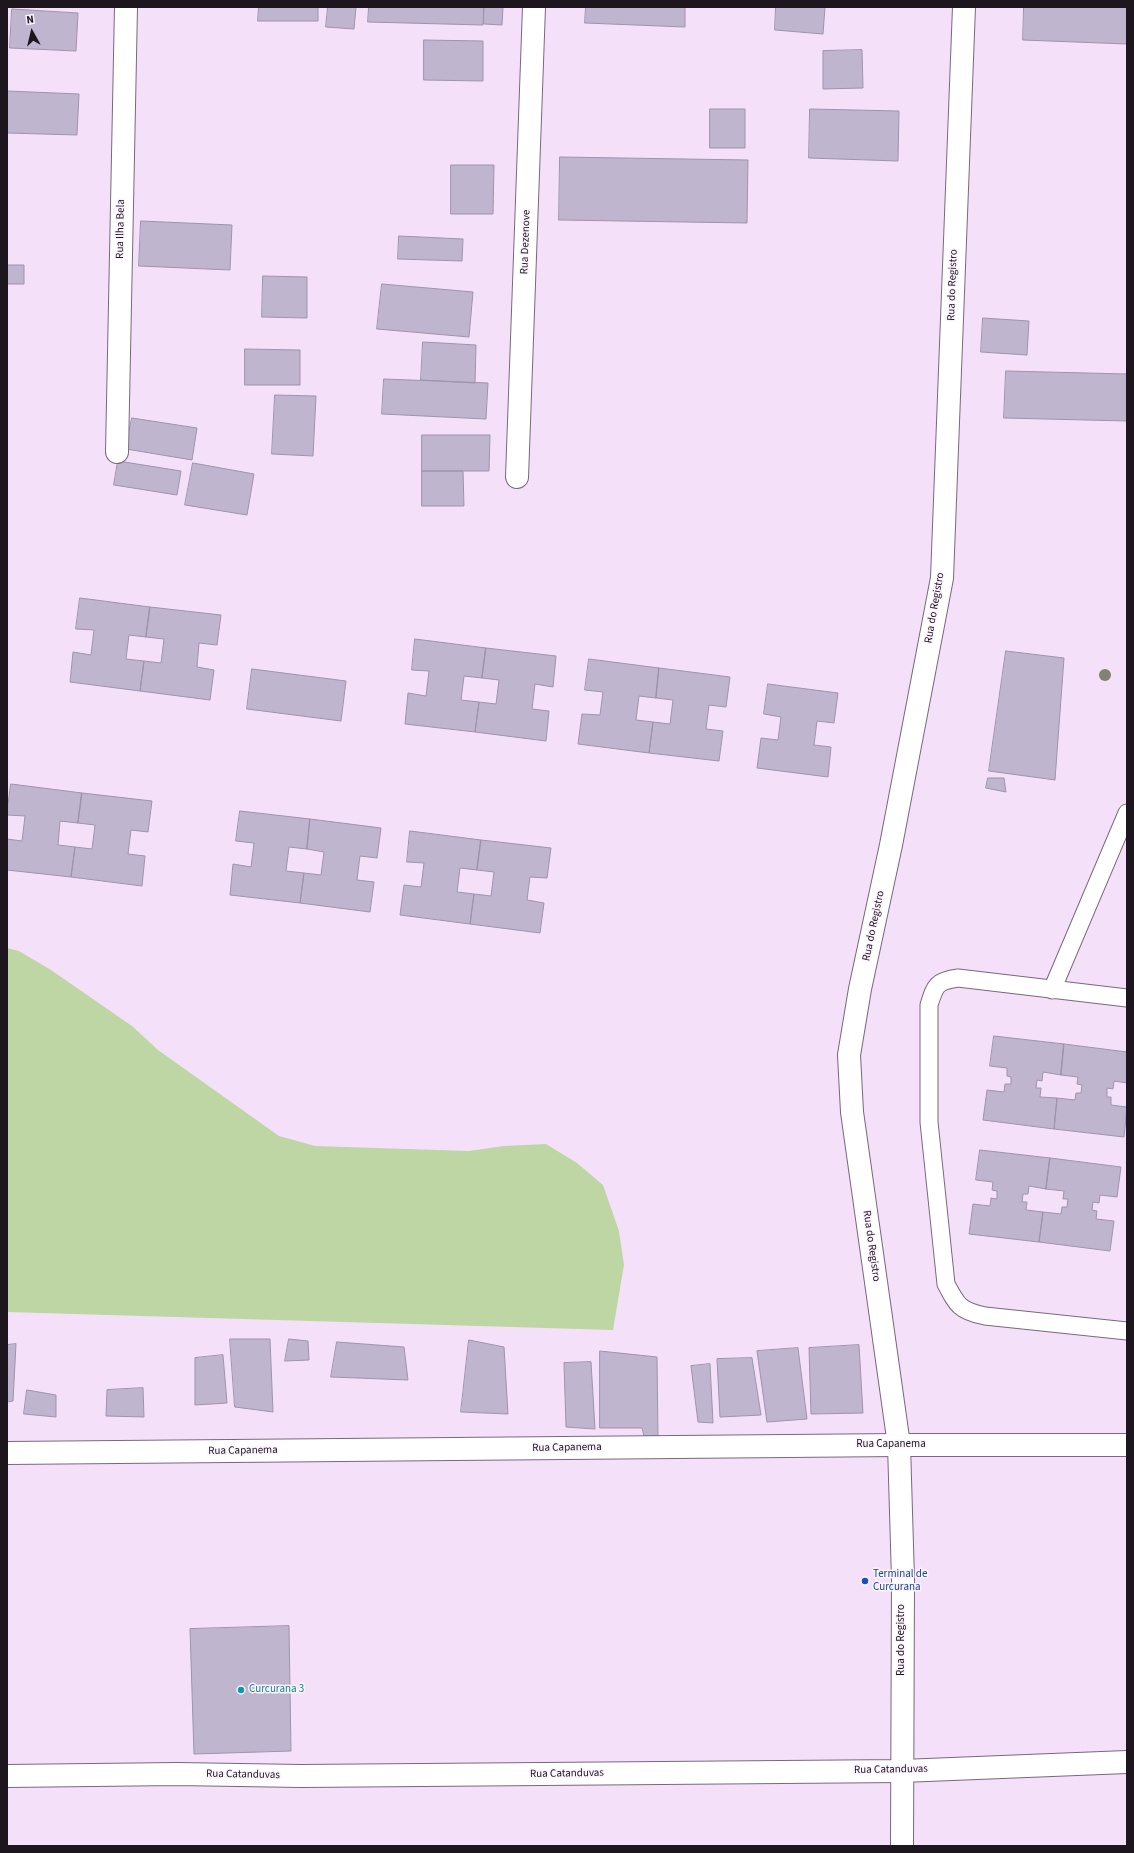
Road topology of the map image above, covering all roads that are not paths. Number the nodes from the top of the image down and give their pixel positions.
1 (126, 7) edge
2 (534, 7) edge
3 (964, 7) edge
4 (117, 452) dead end
5 (517, 477) dead end
6 (1127, 813) edge
7 (1052, 990) junction
8 (1127, 998) edge
9 (1127, 1331) edge
10 (899, 1444) junction
11 (1127, 1445) edge
12 (7, 1453) edge
13 (1127, 1762) edge
14 (902, 1771) junction
15 (7, 1776) edge
16 (902, 1846) edge

1 - 4 street, Rua Ilha Bela
2 - 5 street, Rua Dezenove
3 - 10 street, Rua do Registro
6 - 7 lane
7 - 8 lane
7 - 9 lane
10 - 11 street, Rua Capanema
10 - 12 street, Rua Capanema
10 - 14 street, Rua do Registro
13 - 14 street, Rua Catanduvas
14 - 15 street, Rua Catanduvas
14 - 16 street, Rua do Registro

